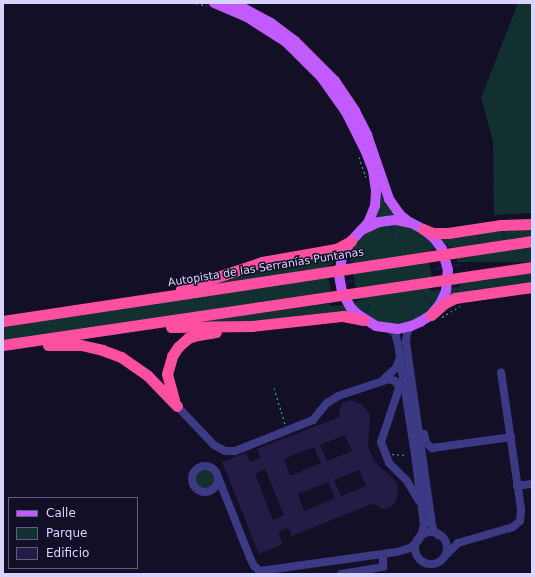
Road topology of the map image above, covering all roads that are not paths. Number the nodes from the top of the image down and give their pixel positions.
1 (234, 3) edge
2 (213, 5) edge
3 (411, 223) junction
4 (532, 224) edge
5 (364, 229) junction
6 (424, 229) junction
7 (351, 241) junction
8 (532, 242) edge
9 (532, 267) edge
10 (532, 287) edge
11 (59, 313) junction
12 (436, 316) junction
13 (364, 320) junction
14 (3, 321) edge
15 (252, 326) junction
16 (411, 326) junction
17 (389, 328) junction
18 (71, 335) junction
19 (3, 345) edge
20 (3, 351) edge
21 (400, 358) junction
22 (502, 372) dead end
23 (403, 376) junction
24 (384, 380) junction
25 (399, 387) junction
26 (414, 401) junction
27 (177, 406) junction
28 (511, 437) junction
29 (218, 477) junction
30 (532, 484) edge
31 (517, 486) junction
32 (208, 492) junction
33 (228, 505) junction
34 (422, 508) junction
35 (440, 536) junction
36 (419, 539) junction
37 (469, 539) junction
38 (386, 554) junction
39 (446, 554) junction
40 (419, 558) junction
41 (341, 574) edge

1 - 3 main road
2 - 5 main road
3 - 5 main road
3 - 6 main road
4 - 6 highway
5 - 7 main road
6 - 12 main road
7 - 11 highway
7 - 13 main road
8 - 11 highway, Autopista de las Serranías Puntanas
9 - 18 highway
10 - 12 highway
11 - 14 highway, Autopista de las Serranías Puntanas
12 - 16 main road
13 - 15 highway
13 - 17 main road
15 - 18 highway
15 - 27 highway
16 - 17 main road
16 - 26 street
17 - 21 street
18 - 19 highway
20 - 27 highway
21 - 23 street
21 - 24 street
22 - 28 street
23 - 25 street
23 - 34 street
24 - 25 street
24 - 27 street
25 - 34 street
26 - 28 street
26 - 35 street
28 - 31 street
29 - 32 street
29 - 32 street
29 - 33 street
30 - 31 street
31 - 37 street
32 - 33 street
33 - 38 street
34 - 36 street
35 - 36 street
35 - 37 street
35 - 39 street
36 - 38 street
36 - 40 street
37 - 39 street
38 - 40 street
38 - 41 street
39 - 40 street

